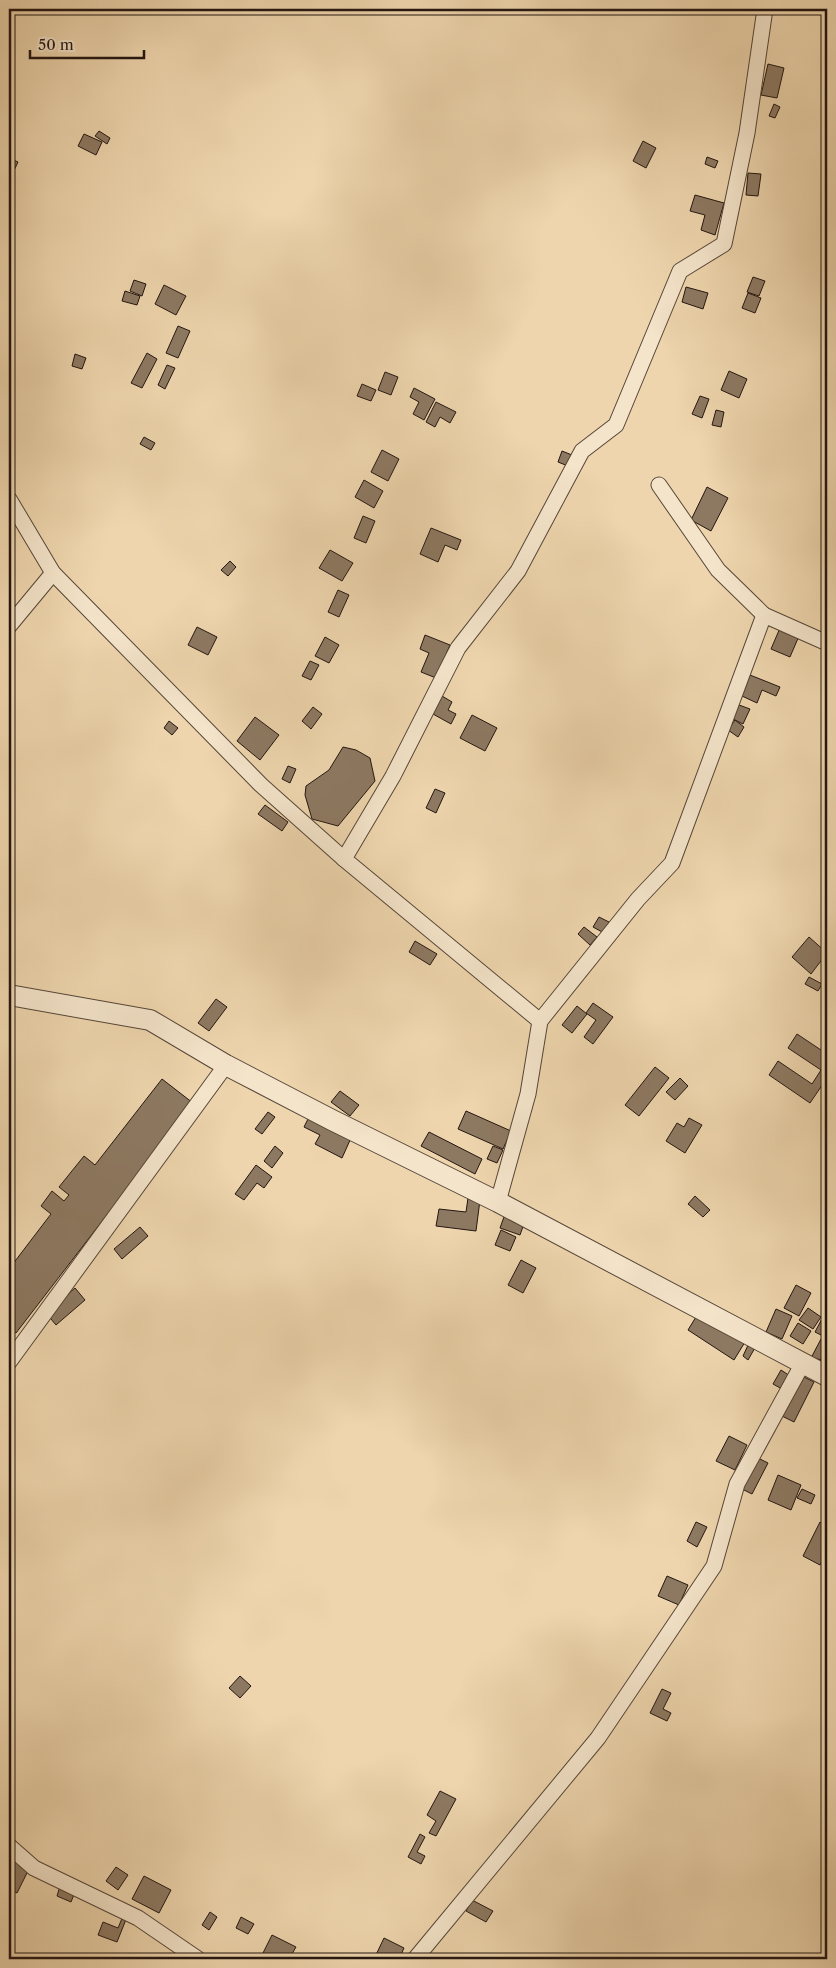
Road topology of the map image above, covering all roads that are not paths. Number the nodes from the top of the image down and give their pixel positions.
1 (765, 9) edge
2 (659, 485) dead end
3 (9, 499) edge
4 (53, 573) junction
5 (764, 615) junction
6 (9, 626) edge
7 (827, 643) edge
8 (344, 859) junction
9 (9, 995) edge
10 (540, 1021) junction
11 (226, 1065) junction
12 (498, 1202) junction
13 (9, 1362) edge
14 (803, 1363) junction
15 (827, 1376) edge
16 (9, 1846) edge
17 (198, 1959) edge
18 (415, 1959) edge

1 - 8 street
2 - 5 street
3 - 4 street
4 - 6 street
4 - 8 street
5 - 7 street
5 - 10 street
8 - 10 street
9 - 11 street
10 - 12 street
11 - 12 street
11 - 13 street
12 - 14 street
14 - 15 street
14 - 18 street
16 - 17 street

